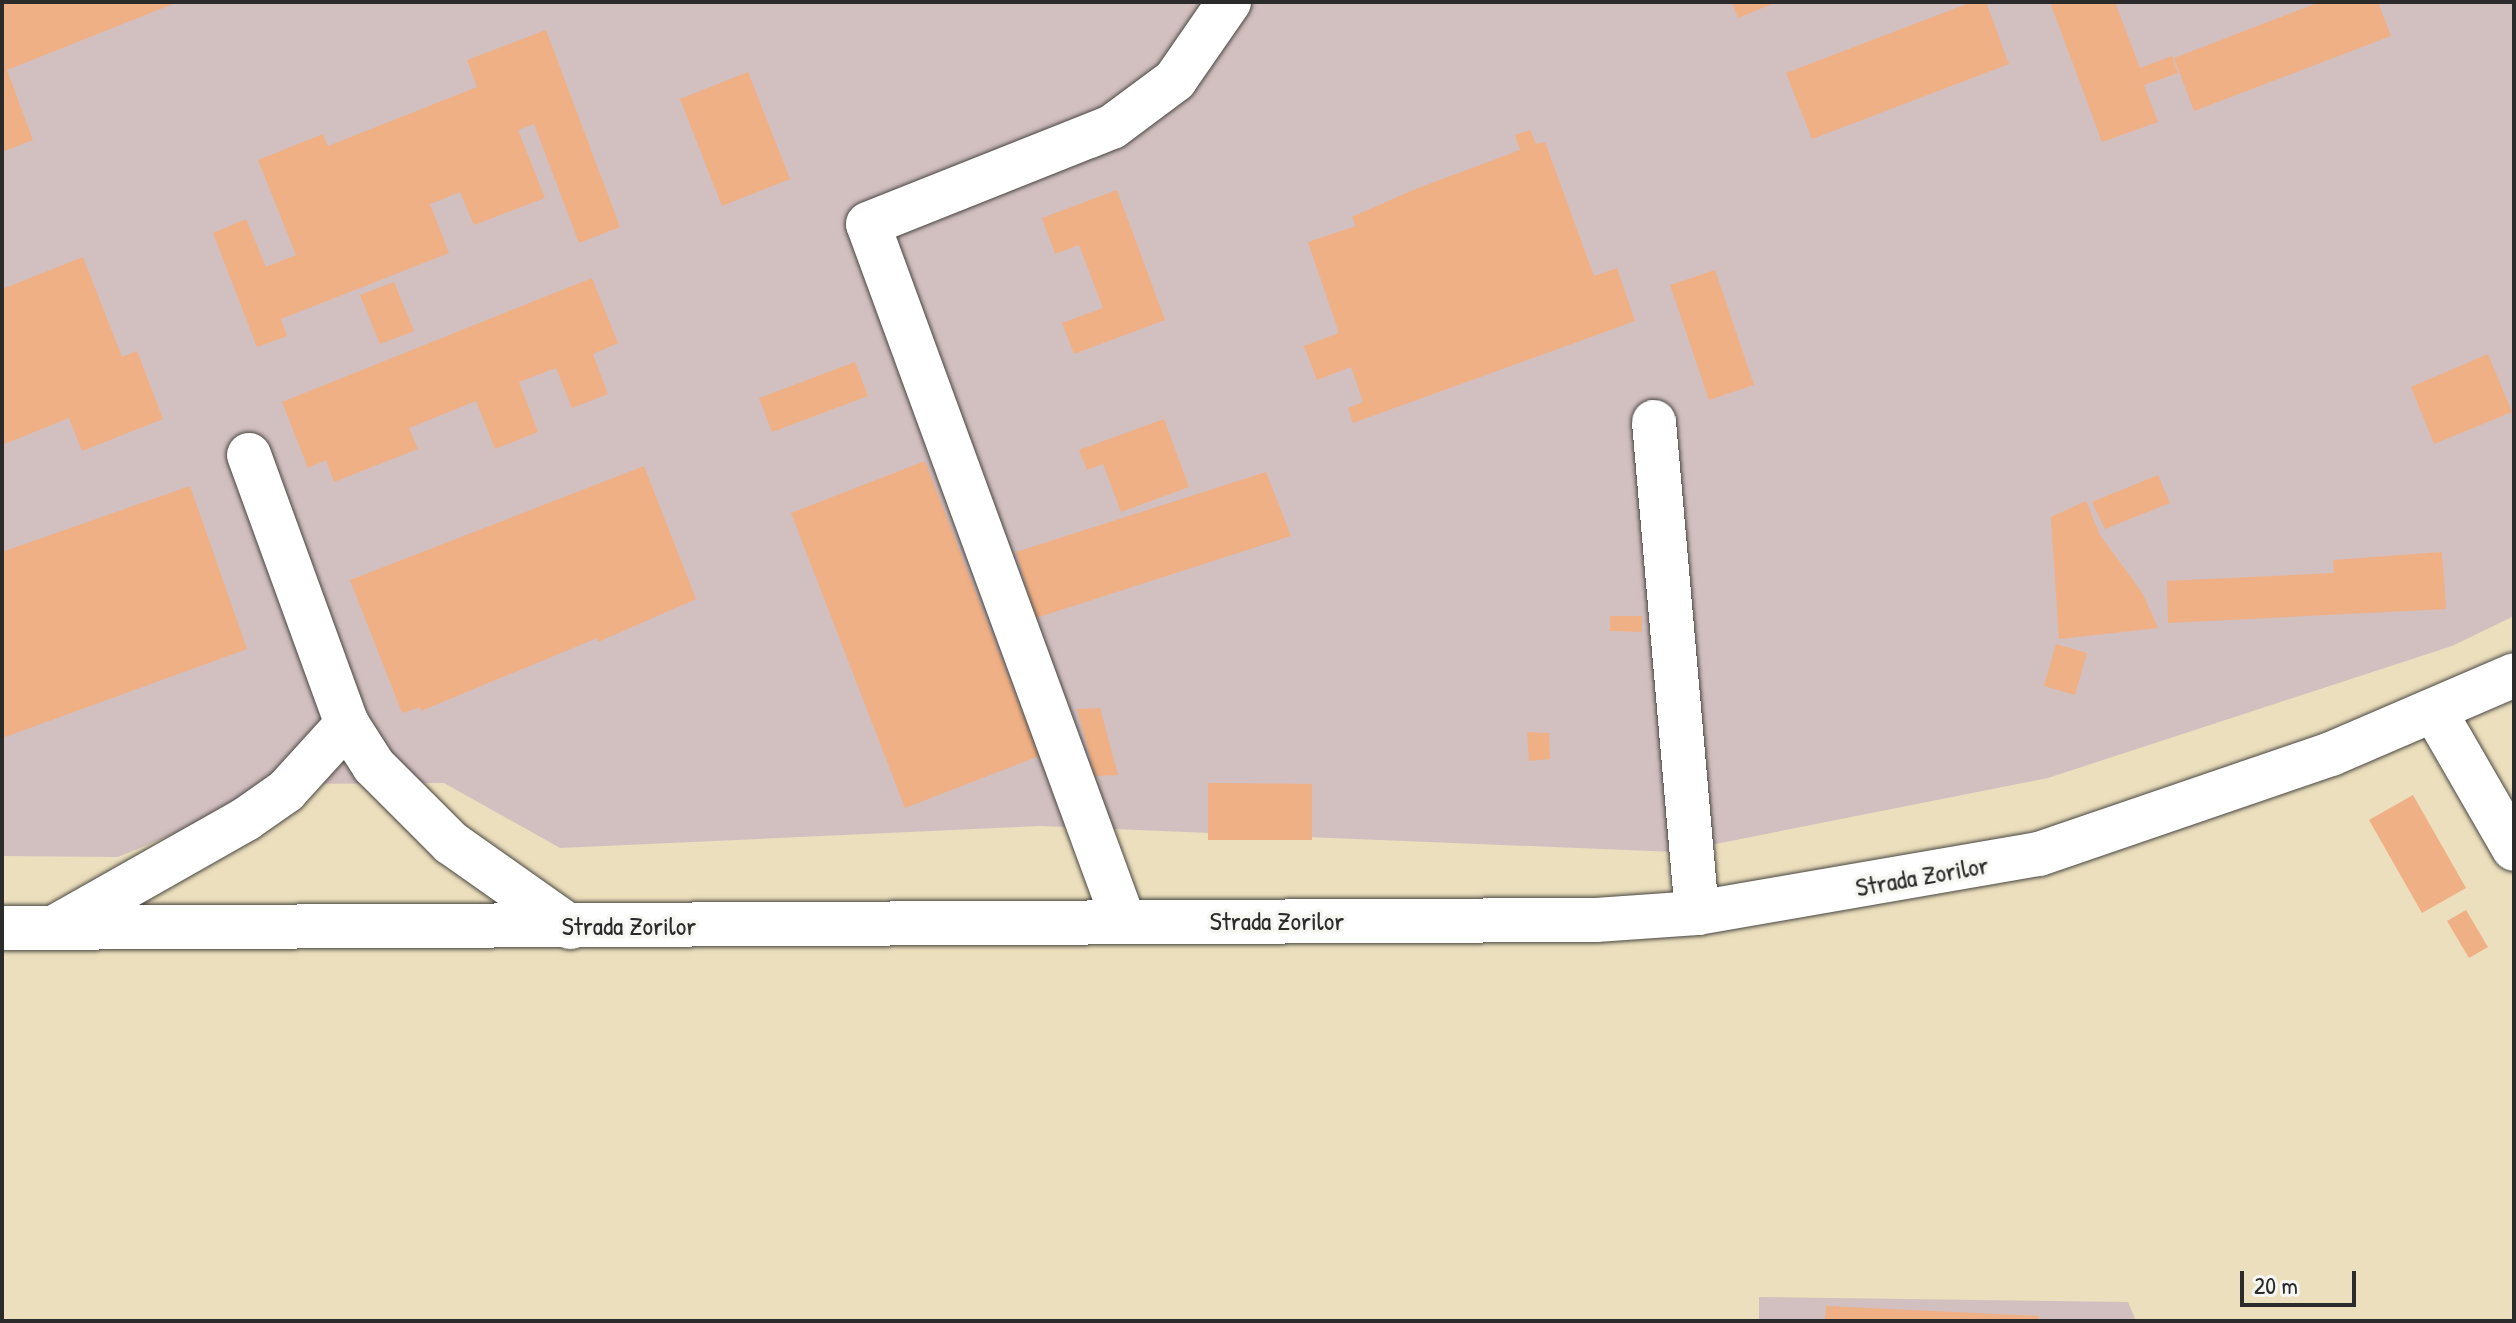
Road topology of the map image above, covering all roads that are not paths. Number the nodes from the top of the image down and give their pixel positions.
1 (1229, 2) edge
2 (1654, 422) dead end
3 (249, 455) dead end
4 (2514, 675) edge
5 (2435, 712) junction
6 (347, 724) junction
7 (2514, 849) edge
8 (1697, 913) junction
9 (1124, 922) junction
10 (570, 927) junction
11 (2, 928) edge
12 (53, 928) junction

1 - 9 street
2 - 8 street
3 - 6 street
4 - 5 street, Strada Zorilor
5 - 7 street
5 - 8 street, Strada Zorilor
6 - 10 street
6 - 12 street
8 - 9 street, Strada Zorilor
9 - 10 street, Strada Zorilor
10 - 12 street, Strada Zorilor
11 - 12 street, Strada Zorilor

